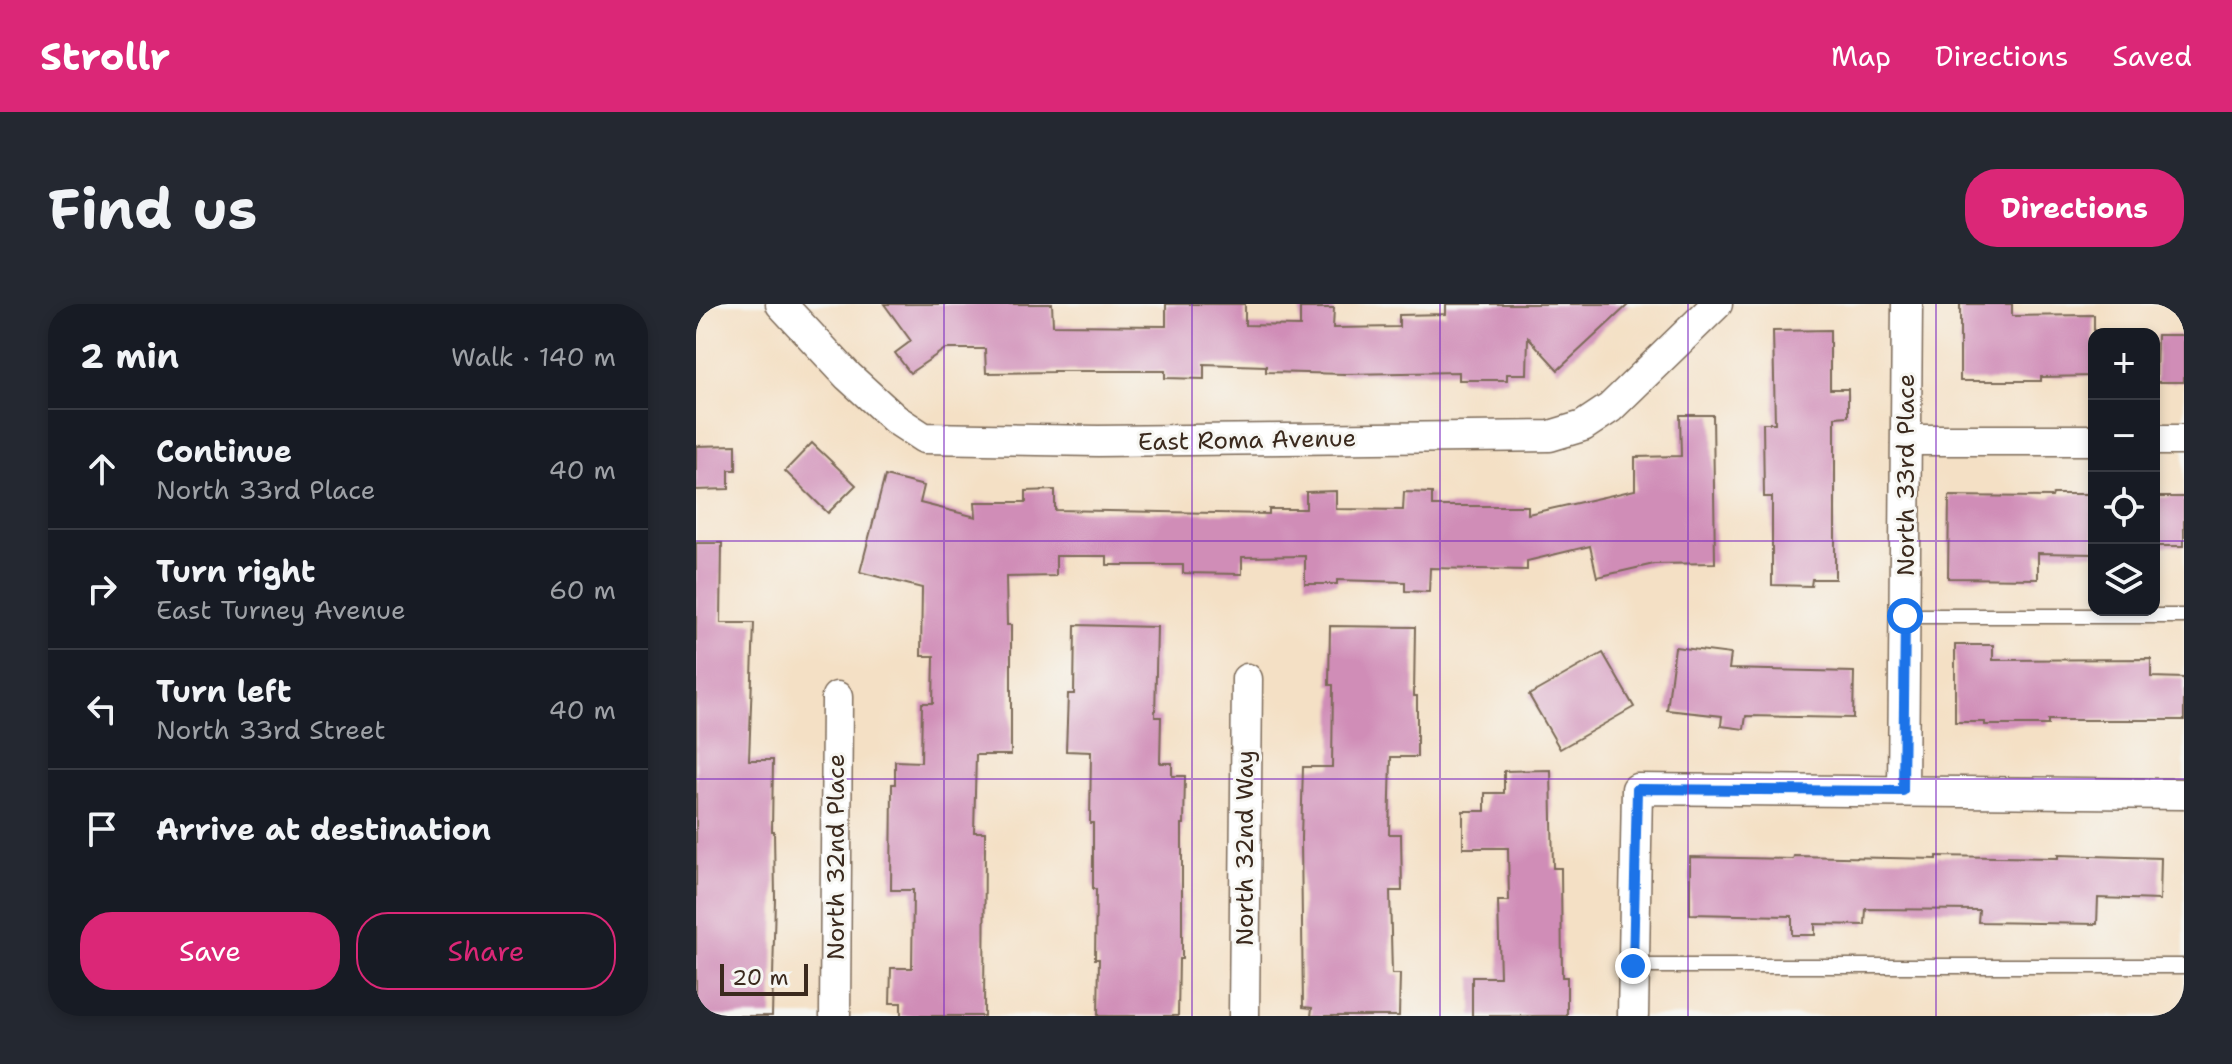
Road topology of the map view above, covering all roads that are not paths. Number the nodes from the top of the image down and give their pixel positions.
1 (781, 304) edge
2 (1717, 304) edge
3 (1907, 304) edge
4 (1907, 440) junction
5 (2088, 440) edge
6 (2160, 440) edge
7 (2184, 440) edge
8 (1905, 616) junction
9 (2184, 616) edge
10 (1247, 679) dead end
11 (837, 697) dead end
12 (1903, 791) junction
13 (2184, 794) edge
14 (1633, 966) junction
15 (2184, 966) edge
16 (835, 1016) edge
17 (1244, 1016) edge
18 (1633, 1016) edge

1 - 2 street, East Roma Avenue
3 - 4 street, North 33rd Place
4 - 5 street
4 - 8 street, North 33rd Place
6 - 7 street
8 - 9 lane
8 - 12 street, North 33rd Place
10 - 17 street, North 32nd Way
11 - 16 street, North 32nd Place
12 - 13 street
12 - 14 street
14 - 15 lane
14 - 18 street

